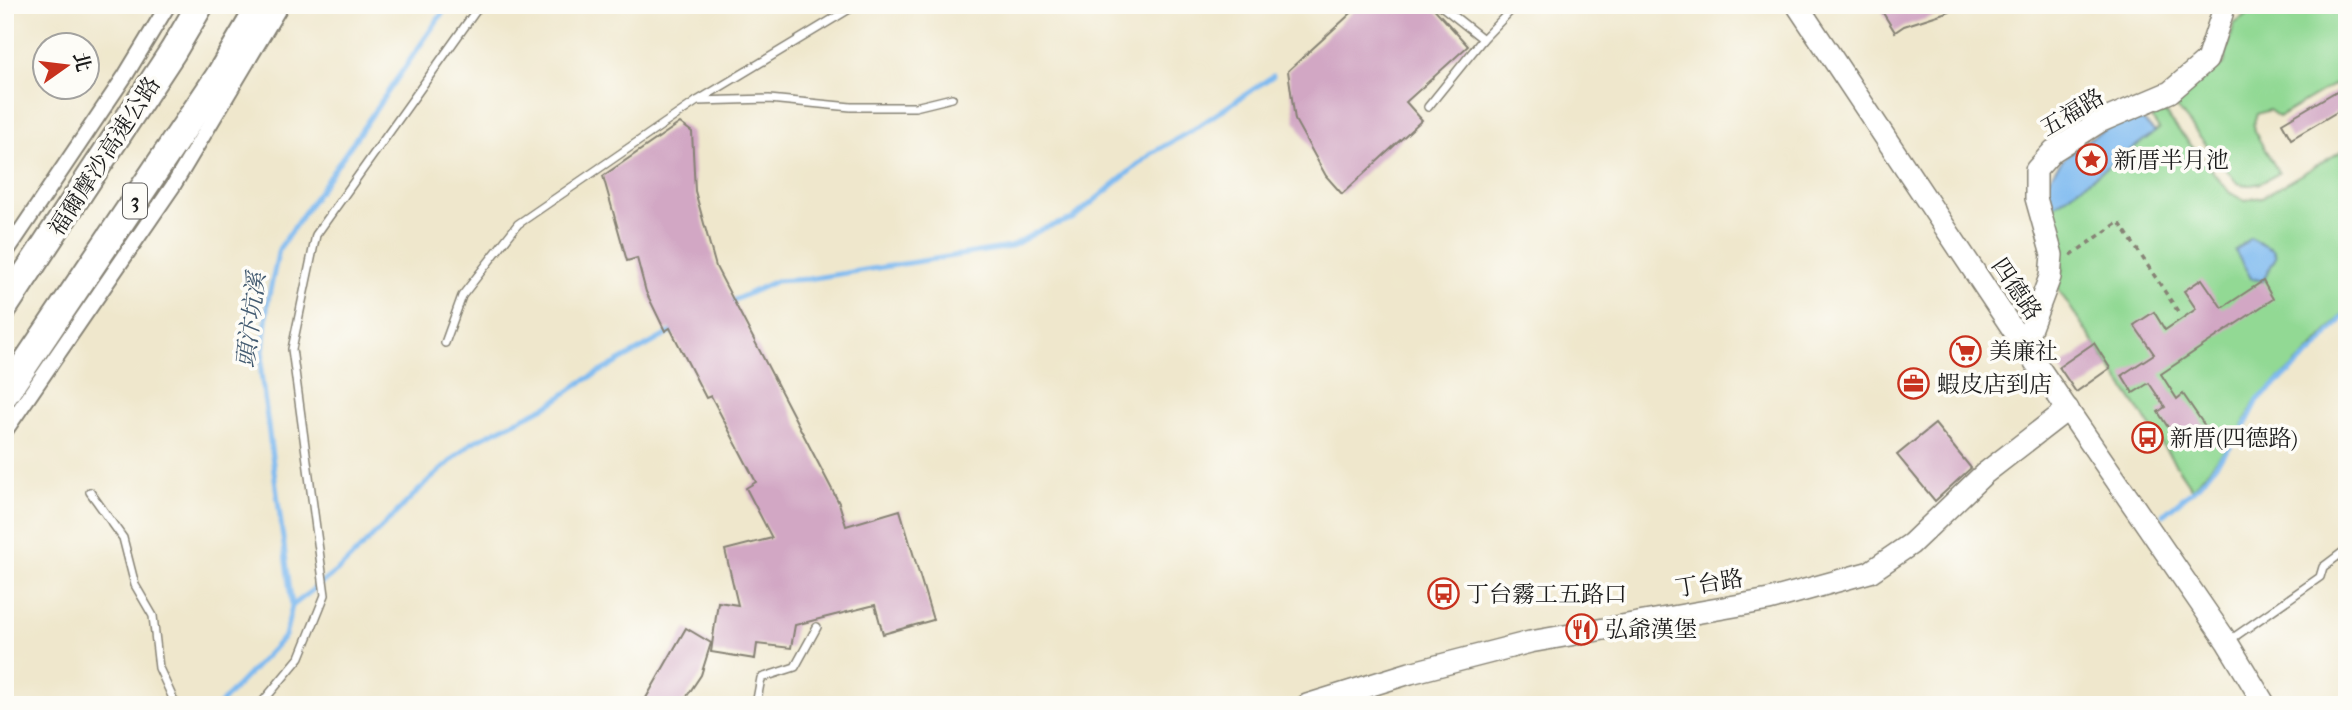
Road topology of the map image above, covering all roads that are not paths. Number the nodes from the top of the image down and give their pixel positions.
1 (168, 5) edge
2 (200, 5) edge
3 (261, 5) edge
4 (281, 5) edge
5 (480, 5) edge
6 (856, 5) edge
7 (1440, 5) edge
8 (1516, 5) edge
9 (1797, 5) edge
10 (2225, 5) edge
11 (1483, 39) junction
12 (952, 98) dead end
13 (696, 101) junction
14 (1427, 107) dead end
15 (5, 254) edge
16 (5, 306) edge
17 (445, 343) dead end
18 (2024, 346) junction
19 (5, 394) edge
20 (2068, 409) junction
21 (5, 431) edge
22 (90, 492) dead end
23 (2347, 549) edge
24 (817, 627) dead end
25 (2227, 642) junction
26 (176, 705) edge
27 (260, 705) edge
28 (756, 705) edge
29 (1307, 705) edge
30 (2265, 705) edge

1 - 15 street
2 - 16 highway, 福爾摩沙高速公路 / 3
3 - 19 highway, 3
4 - 21 street
5 - 27 lane
6 - 13 lane
7 - 11 lane
8 - 11 lane
9 - 18 street, 四德路
10 - 18 street, 五福路
11 - 14 lane
12 - 13 lane
13 - 17 lane
18 - 20 street, 四德路
20 - 25 street, 四德路
20 - 29 street, 丁台路
22 - 26 lane
23 - 25 lane
24 - 28 lane
25 - 30 street, 四德路

